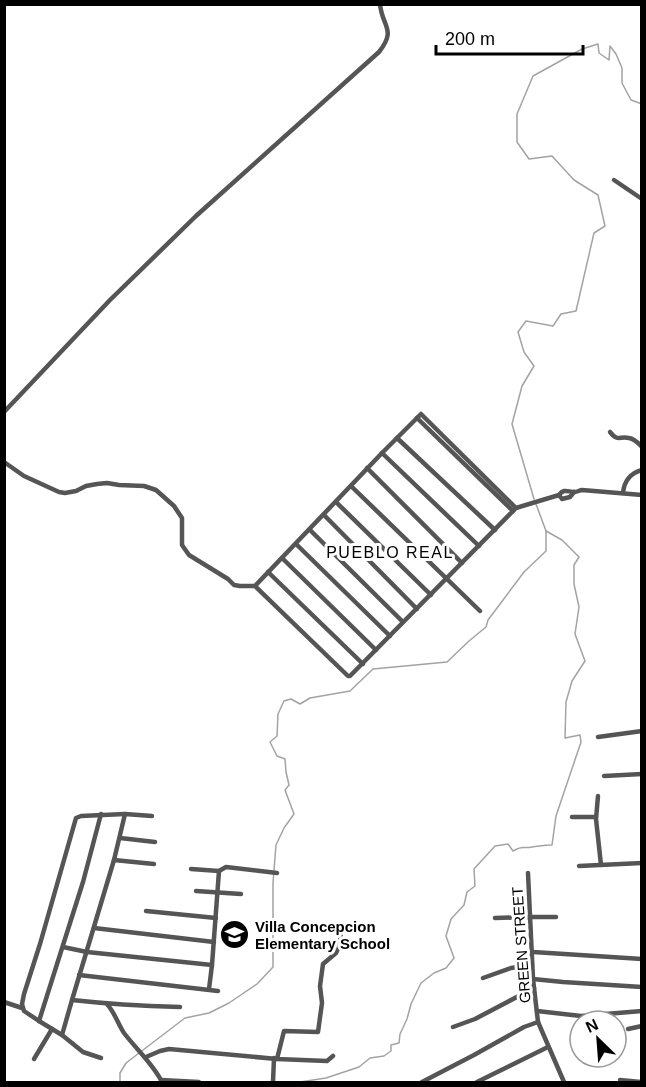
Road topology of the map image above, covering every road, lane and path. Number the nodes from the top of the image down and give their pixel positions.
1 (380, 4) edge
2 (614, 180) dead end
3 (642, 200) edge
4 (4, 412) edge
5 (610, 432) dead end
6 (397, 438) junction
7 (642, 447) edge
8 (382, 453) junction
9 (4, 462) edge
10 (367, 468) junction
11 (642, 470) edge
12 (351, 486) junction
13 (623, 493) junction
14 (642, 495) edge
15 (336, 502) junction
16 (514, 509) junction
17 (324, 515) junction
18 (310, 530) junction
19 (495, 530) junction
20 (296, 544) junction
21 (479, 546) junction
22 (282, 558) junction
23 (462, 562) junction
24 (268, 572) junction
25 (446, 578) junction
26 (255, 586) junction
27 (430, 595) junction
28 (417, 609) junction
29 (480, 611) dead end
30 (403, 622) junction
31 (390, 636) junction
32 (376, 650) junction
33 (363, 664) junction
34 (642, 731) edge
35 (598, 737) dead end
36 (642, 774) edge
37 (604, 776) dead end
38 (598, 796) dead end
39 (101, 814) junction
40 (125, 814) junction
41 (152, 816) dead end
42 (572, 817) dead end
43 (597, 817) junction
44 (120, 838) junction
45 (155, 842) dead end
46 (114, 860) junction
47 (642, 863) edge
48 (154, 864) dead end
49 (579, 866) dead end
50 (600, 866) junction
51 (191, 869) dead end
52 (219, 871) junction
53 (277, 873) dead end
54 (528, 873) dead end
55 (196, 891) dead end
56 (218, 893) junction
57 (241, 894) dead end
58 (146, 911) dead end
59 (531, 916) junction
60 (556, 917) dead end
61 (216, 918) junction
62 (495, 918) dead end
63 (94, 928) junction
64 (341, 930) dead end
65 (214, 942) junction
66 (63, 947) junction
67 (87, 952) junction
68 (532, 952) junction
69 (642, 959) edge
70 (212, 965) junction
71 (532, 965) junction
72 (79, 975) junction
73 (483, 978) dead end
74 (533, 979) junction
75 (642, 987) edge
76 (534, 988) junction
77 (209, 989) junction
78 (218, 991) dead end
79 (72, 1000) junction
80 (4, 1002) edge
81 (107, 1004) junction
82 (180, 1007) dead end
83 (22, 1008) junction
84 (537, 1011) junction
85 (642, 1011) edge
86 (39, 1021) junction
87 (538, 1022) junction
88 (453, 1027) dead end
89 (52, 1029) junction
90 (62, 1035) junction
91 (548, 1047) junction
92 (333, 1056) dead end
93 (145, 1057) junction
94 (101, 1058) dead end
95 (34, 1059) dead end
96 (276, 1059) junction
97 (620, 1080) dead end
98 (162, 1081) edge
99 (563, 1081) edge
100 (199, 1083) edge
101 (273, 1083) edge
102 (422, 1083) edge
103 (477, 1083) edge
104 (554, 1083) edge
105 (641, 1083) edge

1 - 4 street
2 - 3 street
5 - 7 street
6 - 8 street
6 - 16 street
6 - 19 street
8 - 10 street
8 - 21 street
9 - 26 street
10 - 12 street
10 - 23 street
11 - 13 street
12 - 15 street
12 - 25 street
13 - 14 street
13 - 16 street
15 - 17 street
15 - 27 street
16 - 19 street
17 - 18 street
17 - 28 street
18 - 20 street
18 - 30 street
19 - 21 street
20 - 22 street
20 - 31 street
21 - 23 street
22 - 24 street
22 - 32 street
23 - 25 street
24 - 26 street
24 - 33 street
25 - 27 street
25 - 29 street
26 - 33 street
27 - 28 street
28 - 30 street
30 - 31 street
31 - 32 street
32 - 33 street
34 - 35 street
36 - 37 street
38 - 43 street
39 - 40 street
39 - 66 street
39 - 83 street
40 - 41 street
40 - 44 street
42 - 43 street
43 - 50 street
44 - 45 street
44 - 46 street
46 - 48 street
46 - 63 street
47 - 50 street
49 - 50 street
51 - 52 street
52 - 53 street
52 - 56 street
54 - 59 street, GREEN STREET
55 - 56 street
56 - 57 street
56 - 61 street
58 - 61 street
59 - 60 street
59 - 62 street
59 - 68 street, GREEN STREET
61 - 65 street
63 - 65 street
63 - 67 street
64 - 96 street
65 - 70 street
66 - 67 street
66 - 86 street
67 - 70 street
67 - 72 street
68 - 69 street
68 - 71 street, GREEN STREET
70 - 77 street
71 - 73 street
71 - 74 street, GREEN STREET
72 - 77 street
72 - 79 street
74 - 75 street
74 - 76 street, GREEN STREET
76 - 84 street, GREEN STREET
76 - 88 street
77 - 78 street
79 - 81 street
79 - 90 street
80 - 83 street
81 - 82 street
81 - 93 street
83 - 86 street
84 - 85 street
84 - 87 street, GREEN STREET
86 - 89 street
87 - 91 street, GREEN STREET
87 - 102 street
89 - 90 street
89 - 95 street
90 - 94 street
91 - 99 street, GREEN STREET
91 - 103 street
92 - 96 street
93 - 96 street
93 - 98 street
96 - 101 street
97 - 105 street
98 - 100 street
99 - 104 street

